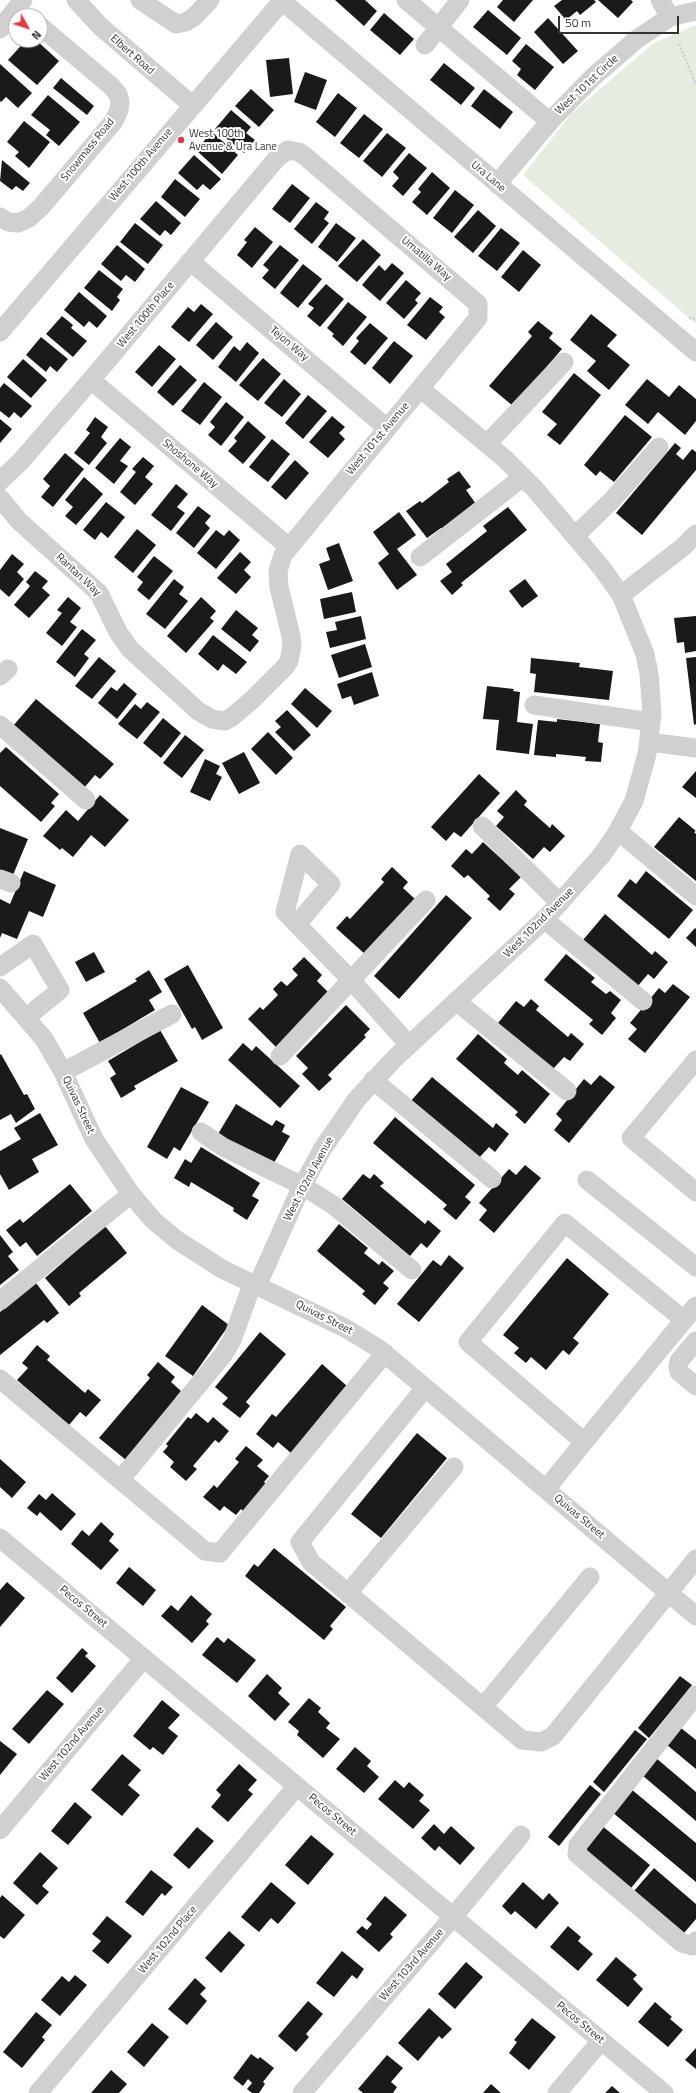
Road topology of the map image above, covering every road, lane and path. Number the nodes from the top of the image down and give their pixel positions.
1 (140, 0) edge
2 (210, 0) edge
3 (406, 0) edge
4 (460, 0) edge
5 (660, 0) edge
6 (80, 1) edge
7 (282, 1) edge
8 (696, 11) edge
9 (670, 17) junction
10 (8, 22) edge
11 (438, 27) junction
12 (0, 29) edge
13 (48, 33) edge
14 (679, 44) dead end
15 (425, 45) dead end
16 (696, 84) edge
17 (192, 106) junction
18 (549, 121) junction
19 (292, 150) joint
20 (497, 184) junction
21 (0, 217) edge
22 (190, 261) junction
23 (689, 318) dead end
24 (696, 319) edge
25 (0, 332) edge
26 (696, 352) edge
27 (564, 362) dead end
28 (91, 380) junction
29 (421, 389) junction
30 (387, 428) junction
31 (487, 444) junction
32 (659, 447) dead end
33 (523, 477) junction
34 (0, 481) edge
35 (0, 498) edge
36 (696, 534) edge
37 (575, 536) junction
38 (289, 547) junction
39 (420, 557) dead end
40 (621, 595) junction
41 (534, 705) dead end
42 (217, 721) joint
43 (651, 722) junction
44 (0, 725) edge
45 (649, 742) junction
46 (696, 748) edge
47 (86, 800) dead end
48 (482, 826) dead end
49 (618, 831) junction
50 (696, 896) edge
51 (426, 900) dead end
52 (560, 903) junction
53 (544, 920) junction
54 (297, 924) dead end
55 (0, 967) edge
56 (351, 980) junction
57 (0, 988) edge
58 (456, 1001) junction
59 (643, 1001) dead end
60 (172, 1014) dead end
61 (27, 1017) junction
62 (409, 1045) junction
63 (280, 1056) dead end
64 (696, 1060) edge
65 (63, 1072) junction
66 (373, 1080) junction
67 (567, 1091) dead end
68 (200, 1132) dead end
69 (492, 1179) dead end
70 (587, 1180) dead end
71 (303, 1186) junction
72 (696, 1192) edge
73 (131, 1194) junction
74 (696, 1267) edge
75 (412, 1270) dead end
76 (255, 1283) junction
77 (0, 1301) edge
78 (696, 1306) edge
79 (684, 1320) junction
80 (696, 1341) edge
81 (385, 1353) junction
82 (0, 1379) edge
83 (696, 1386) edge
84 (426, 1388) junction
85 (584, 1442) junction
86 (454, 1467) dead end
87 (120, 1480) junction
88 (546, 1489) junction
89 (0, 1538) edge
90 (696, 1559) edge
91 (590, 1577) dead end
92 (348, 1593) junction
93 (668, 1593) junction
94 (696, 1616) edge
95 (144, 1658) junction
96 (696, 1695) edge
97 (482, 1707) junction
98 (297, 1786) junction
99 (0, 1830) edge
100 (521, 1835) dead end
101 (454, 1917) junction
102 (696, 1941) edge
103 (601, 2041) junction
104 (38, 2093) edge
105 (302, 2093) edge
106 (557, 2093) edge
107 (664, 2093) edge

1 - 2 street
3 - 11 street
4 - 11 street
5 - 9 street
6 - 17 street, Elbert Road
7 - 17 street, West 100th Avenue
7 - 20 street, Ura Lane
8 - 9 street, West 101st Circle
9 - 18 street, West 101st Circle
10 - 12 street
11 - 15 street
11 - 18 street
13 - 21 street, Snowmass Road
14 - 16 path
17 - 25 street, West 100th Avenue
18 - 20 street, West 101st Circle
19 - 22 street, West 100th Place
19 - 29 street, Umatilla Way
20 - 26 street, Ura Lane
22 - 28 street, West 100th Place
22 - 30 street, Tejon Way
23 - 24 path
27 - 31 street
28 - 34 street, West 100th Place
28 - 38 street, Shoshone Way
29 - 30 street, West 101st Avenue
29 - 31 street
30 - 38 street, West 101st Avenue
31 - 33 street
32 - 37 street
33 - 37 street
33 - 39 street
35 - 42 street, Raritan Way
36 - 40 street
37 - 40 street
38 - 42 street, West 101st Avenue
40 - 43 street, West 102nd Avenue
41 - 43 street
43 - 45 street, West 102nd Avenue
44 - 47 street
45 - 46 street
45 - 49 street, West 102nd Avenue
48 - 52 street
49 - 50 street
49 - 52 street, West 102nd Avenue
51 - 56 street
52 - 53 street, West 102nd Avenue
53 - 58 street, West 102nd Avenue
53 - 59 street
54 - 56 street
55 - 61 street
56 - 62 street
56 - 63 street
57 - 61 street, Quivas Street
58 - 62 street, West 102nd Avenue
58 - 67 street
60 - 65 street
61 - 65 street, Quivas Street
62 - 66 street, West 102nd Avenue
64 - 72 street
65 - 73 street, Quivas Street
66 - 69 street
66 - 71 street, West 102nd Avenue
68 - 71 street
70 - 74 street
71 - 75 street
71 - 76 street, West 102nd Avenue
73 - 76 street, Quivas Street
73 - 77 street
76 - 81 street, Quivas Street
76 - 87 street, West 102nd Avenue
78 - 79 street
79 - 85 street
79 - 85 street
80 - 83 street
81 - 84 street, Quivas Street
81 - 87 street
82 - 87 street
84 - 88 street, Quivas Street
84 - 92 street
85 - 88 street
86 - 92 street
88 - 93 street, Quivas Street
89 - 95 street, Pecos Street
90 - 93 street
91 - 97 street
92 - 97 street
93 - 94 street, Quivas Street
93 - 97 street
95 - 98 street, Pecos Street
95 - 99 street, West 102nd Avenue
96 - 102 street
98 - 101 street, Pecos Street
98 - 104 street, West 102nd Place
100 - 101 street, West 103rd Avenue
101 - 103 street, Pecos Street
101 - 105 street, West 103rd Avenue
103 - 106 street
103 - 107 street, Pecos Street

